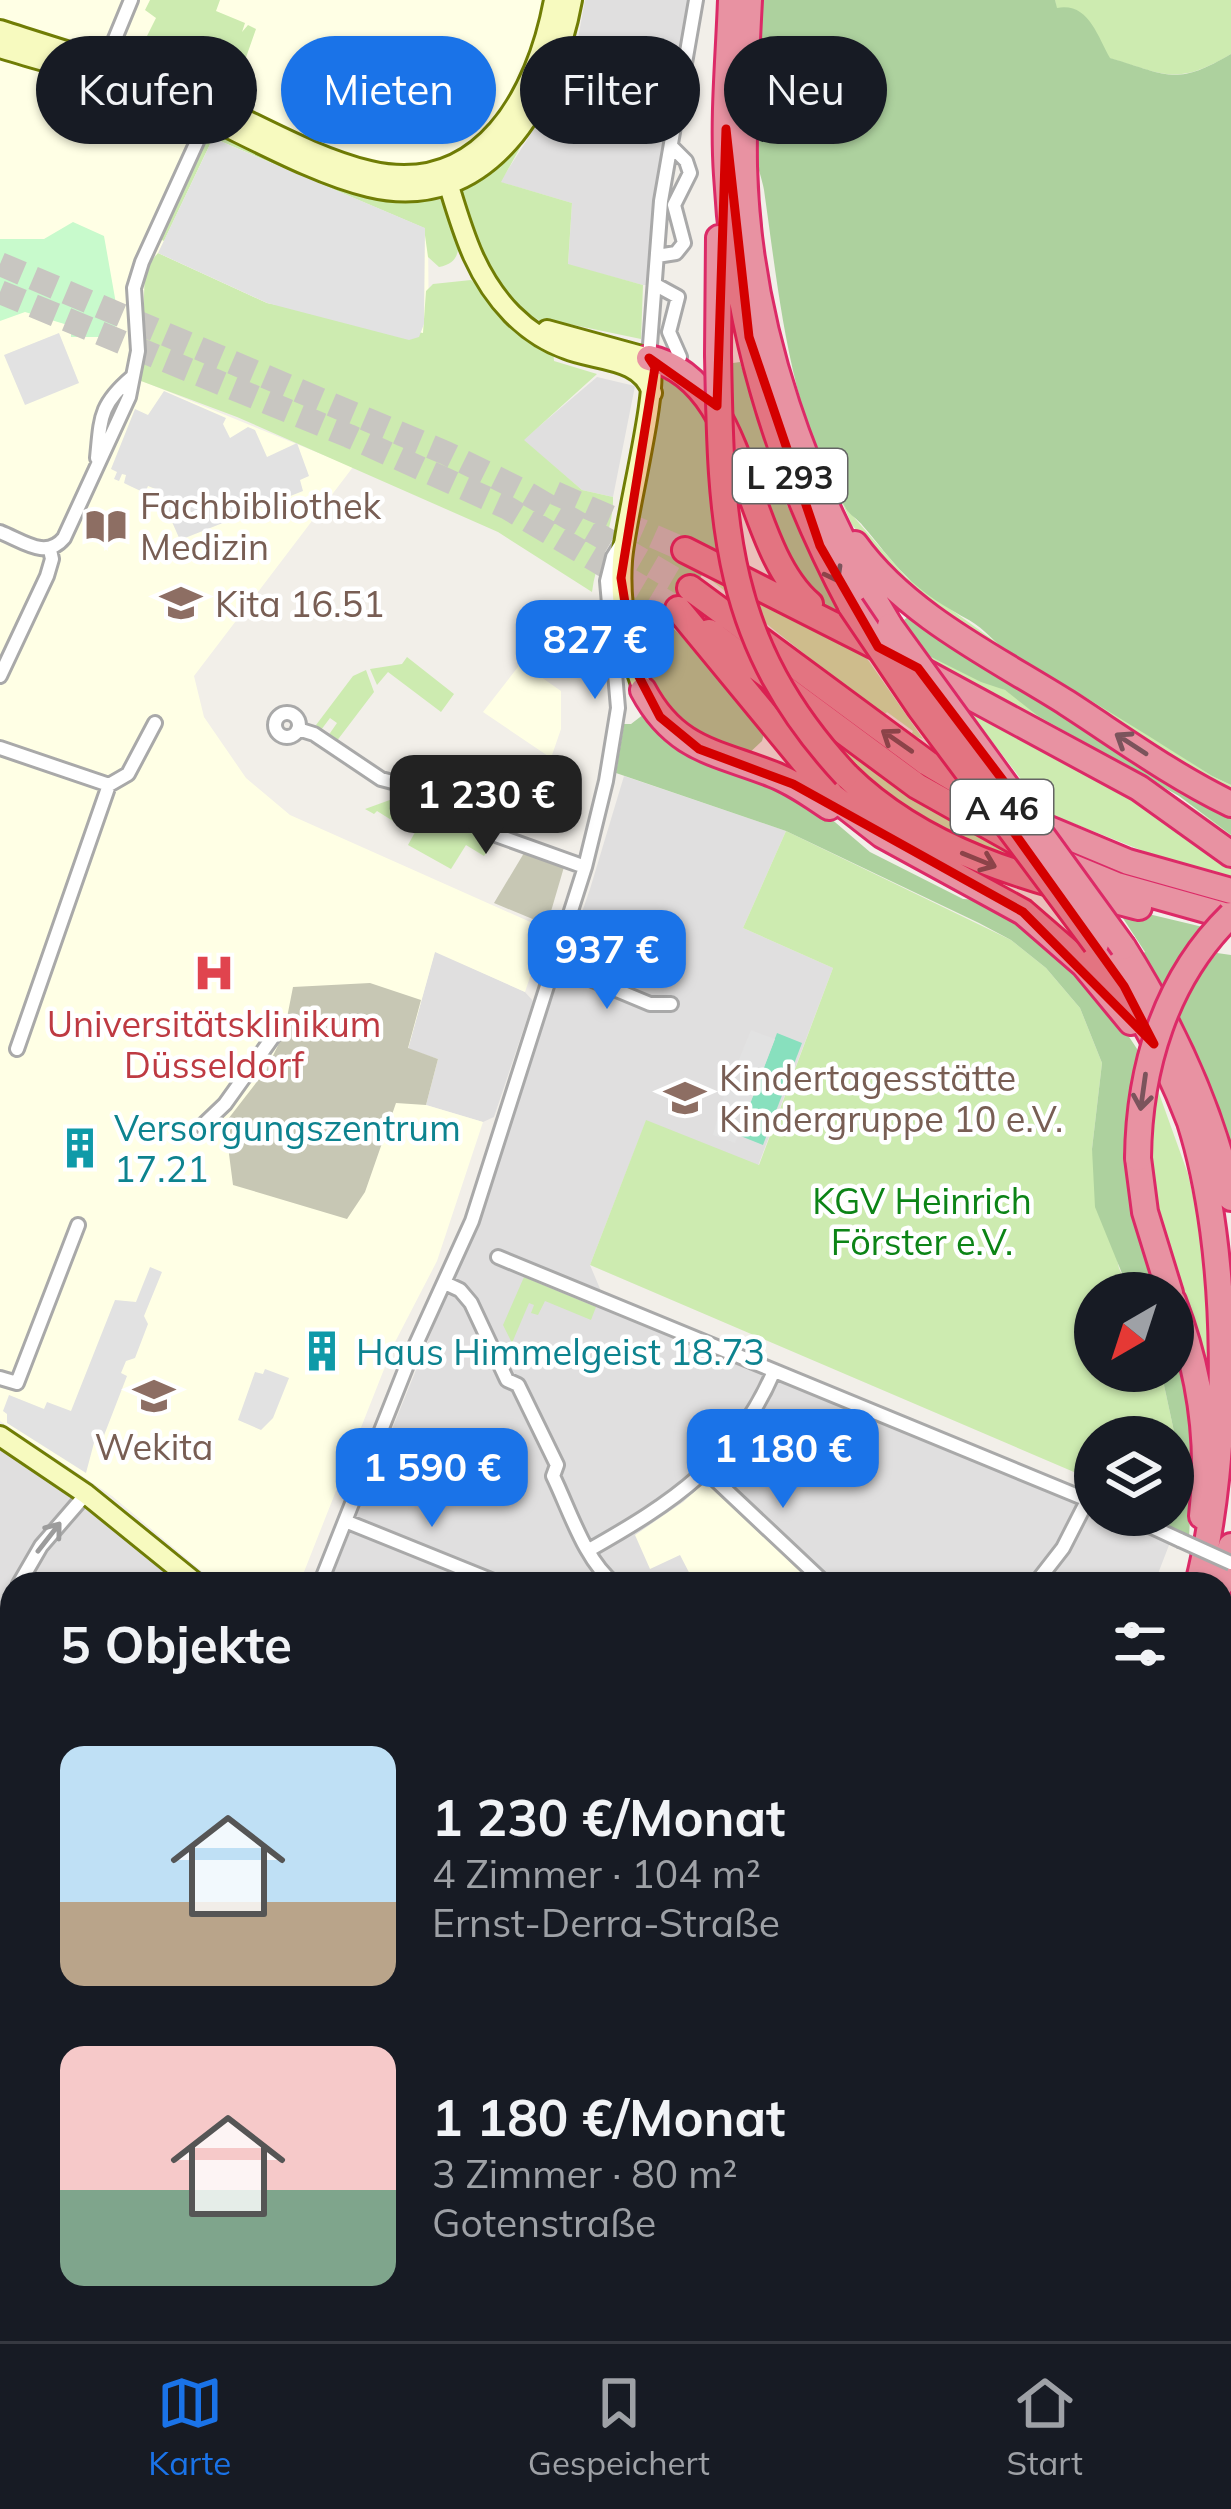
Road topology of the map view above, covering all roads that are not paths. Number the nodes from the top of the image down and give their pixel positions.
1 (131, 0) edge
2 (554, 0) edge
3 (572, 0) edge
4 (696, 0) edge
5 (730, 0) edge
6 (748, 0) edge
7 (0, 30) edge
8 (116, 36) edge
9 (729, 36) edge
10 (36, 41) edge
11 (0, 48) edge
12 (36, 59) edge
13 (257, 131) edge
14 (724, 135) edge
15 (196, 144) edge
16 (727, 144) edge
17 (671, 146) junction
18 (446, 176) junction
19 (672, 200) junction
20 (657, 256) junction
21 (656, 285) junction
22 (680, 357) dead end
23 (639, 362) junction
24 (132, 382) junction
25 (96, 465) junction
26 (816, 486) junction
27 (0, 532) edge
28 (623, 541) junction
29 (50, 550) junction
30 (685, 550) tunnel mouth
31 (684, 599) junction
32 (829, 622) junction
33 (0, 676) edge
34 (643, 690) joint
35 (154, 723) dead end
36 (298, 729) dead end
37 (0, 748) edge
38 (109, 785) junction
39 (1231, 804) edge
40 (859, 819) junction
41 (1230, 853) edge
42 (585, 866) junction
43 (1231, 892) edge
44 (1224, 915) edge
45 (554, 964) junction
46 (671, 1004) dead end
47 (275, 1034) dead end
48 (17, 1048) dead end
49 (1159, 1049) junction
50 (202, 1126) dead end
51 (1231, 1198) edge
52 (78, 1225) dead end
53 (498, 1257) dead end
54 (1164, 1272) edge
55 (445, 1283) junction
56 (1194, 1369) edge
57 (773, 1371) junction
58 (0, 1378) edge
59 (0, 1436) edge
60 (707, 1472) junction
61 (86, 1494) junction
62 (1074, 1495) edge
63 (345, 1521) junction
64 (1074, 1532) edge
65 (1171, 1536) edge
66 (589, 1550) junction
67 (1231, 1563) edge
68 (26, 1572) edge
69 (182, 1572) edge
70 (325, 1572) edge
71 (471, 1572) edge
72 (600, 1572) edge
73 (813, 1572) edge
74 (1045, 1572) edge
75 (1191, 1572) edge
76 (1200, 1572) edge

1 - 8 street, bridge
2 - 18 street
3 - 18 street
4 - 17 street
5 - 9 highway, L 293
6 - 26 highway, L 293
7 - 10 street
11 - 12 street
13 - 18 street
14 -> 44 highway, bridge
15 - 24 street
16 -> 49 highway, L 293, bridge
17 - 19 street
17 - 19 street
18 - 23 street
19 - 20 street
19 - 20 street
20 - 21 street
21 - 22 street
21 - 23 street
23 - 28 street
23 - 32 highway
24 - 25 street
24 - 25 street
25 - 29 street
39 -> 26 highway
26 - 51 highway, L 293, bridge
27 - 29 street
28 - 34 street
28 - 42 street
29 - 33 street
30 - 32 highway
31 - 40 highway
43 -> 31 highway, A 46
31 - 44 highway, A 46
32 - 41 highway
34 - 40 highway
35 - 38 street
36 - 42 street
37 - 38 street
38 - 48 street
40 - 49 highway
42 - 45 street
44 -> 54 highway, bridge
45 - 46 street
45 - 55 street
47 - 50 street
49 - 76 highway, L 293
52 - 58 street
53 - 57 street
55 - 63 street
55 - 66 street
56 - 75 highway
57 - 60 street
57 - 62 street
59 - 61 street
60 - 66 street
60 - 73 street
68 -> 61 street
61 - 69 street
63 - 70 street
63 - 71 street
64 - 74 street
65 - 67 street, bridge
66 - 72 street

